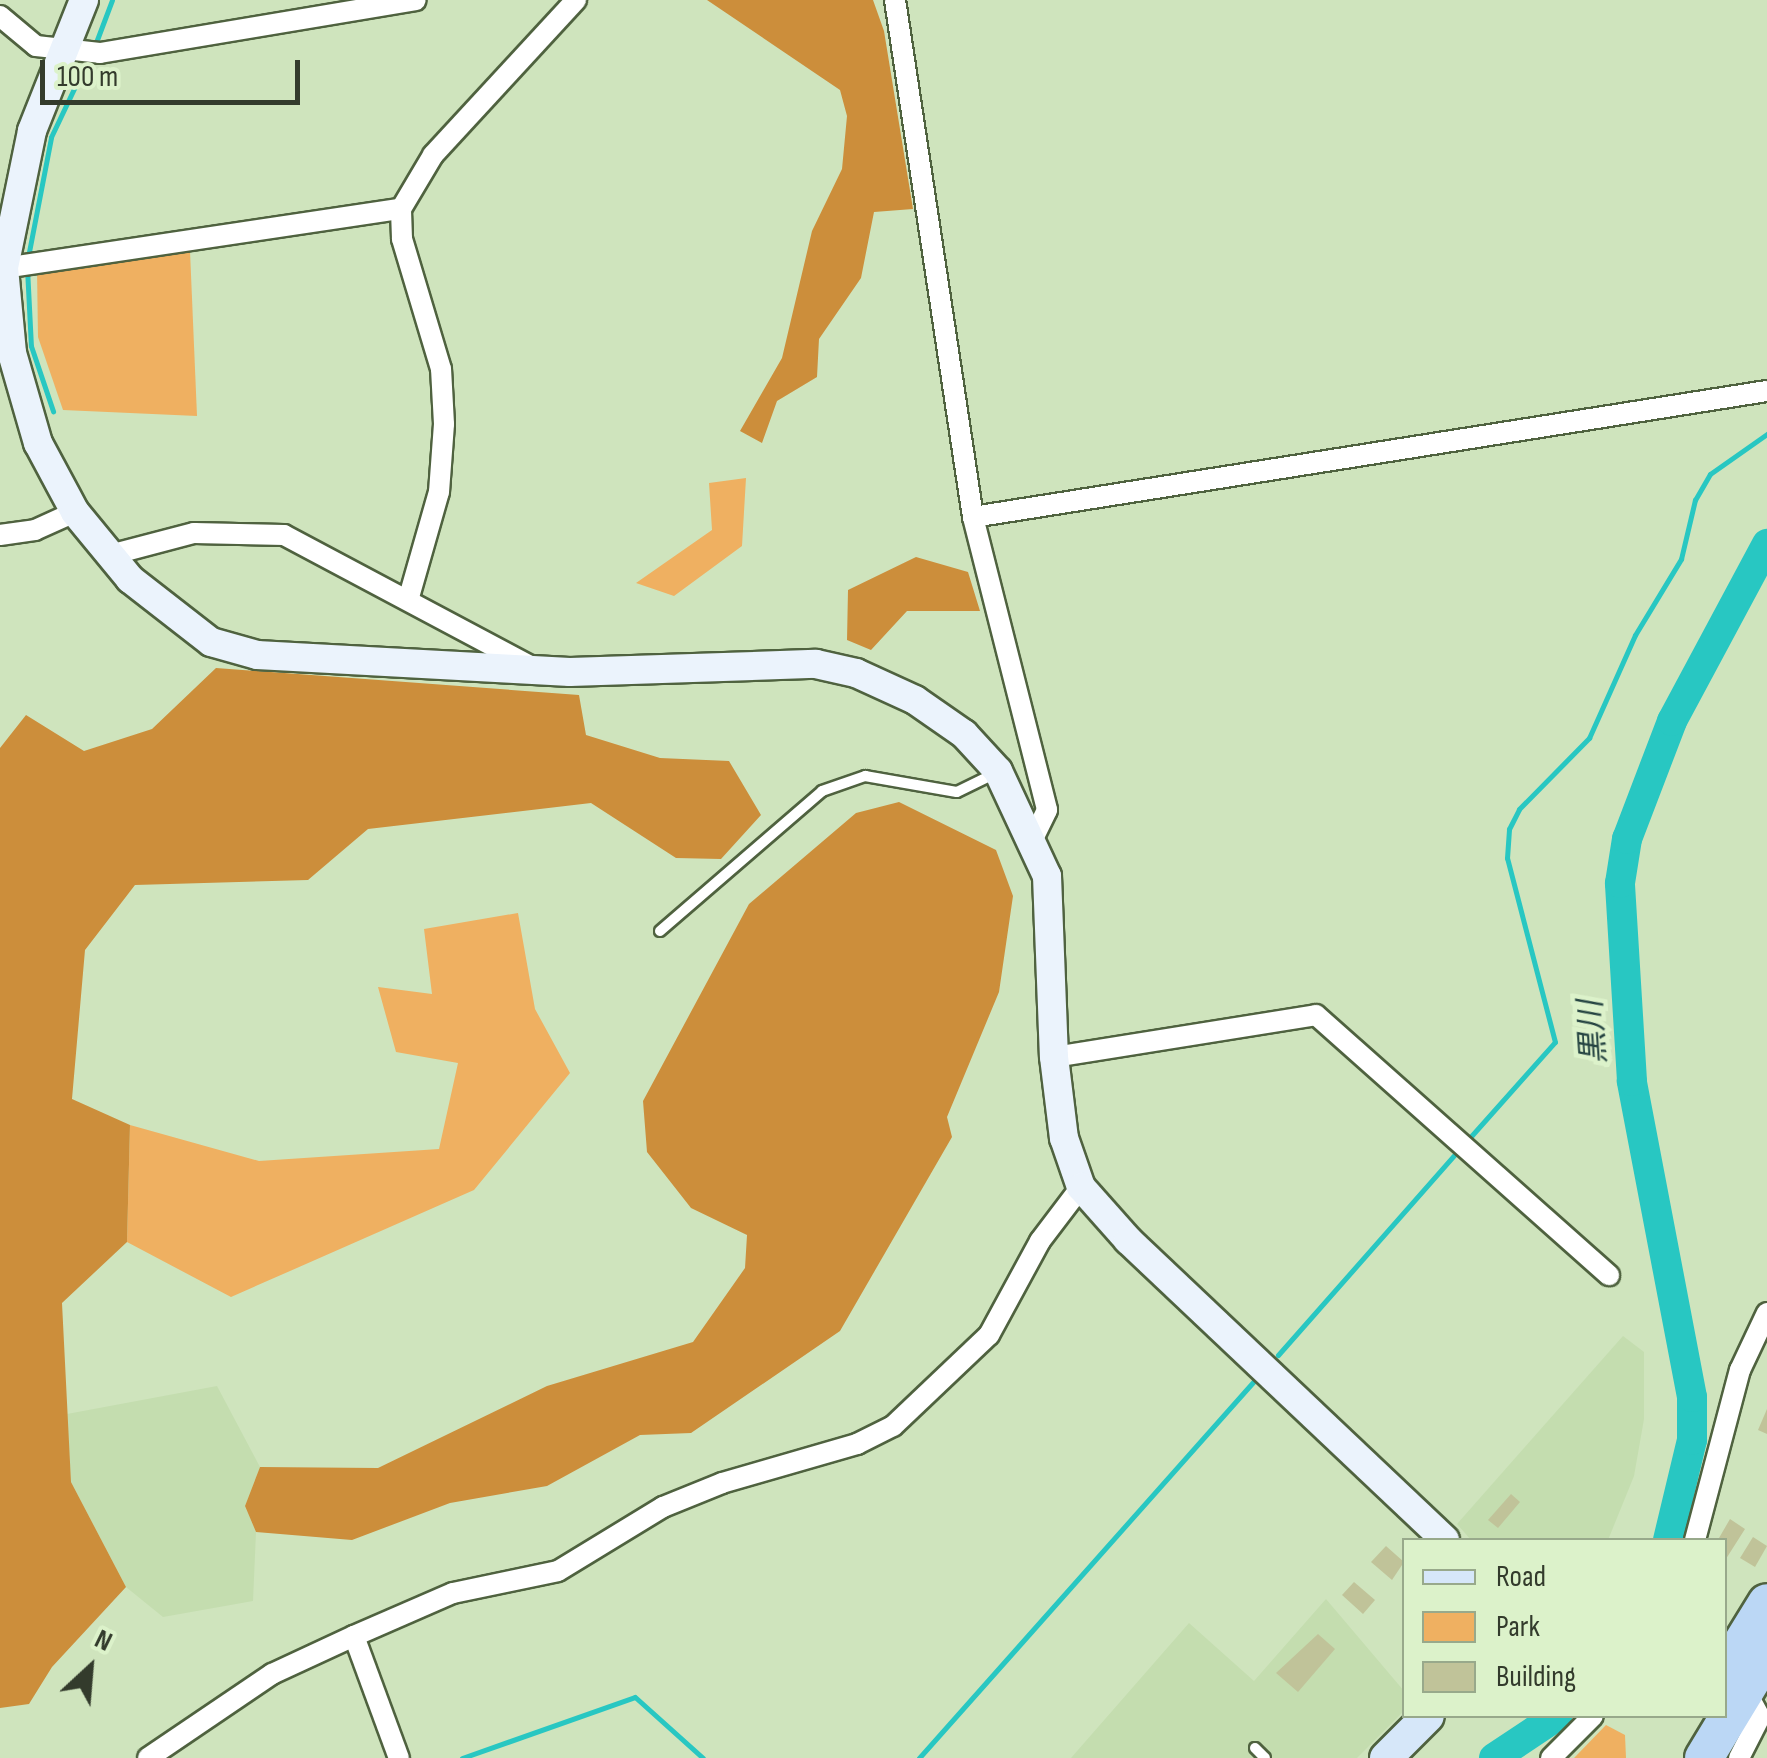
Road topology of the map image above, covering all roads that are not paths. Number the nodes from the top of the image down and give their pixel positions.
1 (84, 0) edge
2 (416, 0) edge
3 (576, 0) edge
4 (894, 0) edge
5 (0, 16) edge
6 (64, 51) junction
7 (401, 208) junction
8 (4, 268) junction
9 (1767, 391) edge
10 (75, 512) junction
11 (973, 517) junction
12 (0, 535) edge
13 (110, 554) junction
14 (409, 597) junction
15 (539, 671) junction
16 (998, 772) junction
17 (1033, 839) junction
18 (660, 931) dead end
19 (1054, 1057) junction
20 (1081, 1187) junction
21 (1609, 1274) dead end
22 (1767, 1313) edge
23 (1444, 1538) edge
24 (1695, 1538) edge
25 (1767, 1603) edge
26 (354, 1636) junction
27 (1767, 1654) edge
28 (1731, 1681) edge
29 (1426, 1718) edge
30 (1591, 1718) edge
31 (1699, 1718) edge
32 (1718, 1718) edge
33 (1255, 1748) dead end
34 (148, 1758) edge
35 (399, 1758) edge
36 (1265, 1758) edge
37 (1386, 1758) edge
38 (1550, 1758) edge
39 (1676, 1758) edge
40 (1704, 1758) edge
41 (1739, 1758) edge

1 - 6 street
2 - 6 street
3 - 7 street
4 - 11 street
5 - 6 street
6 - 8 street
7 - 8 street
7 - 14 street
8 - 10 street
9 - 11 street
10 - 12 street
10 - 13 street
11 - 17 street
13 - 14 street
13 - 15 street
14 - 15 street
15 - 16 street
16 - 17 street
16 - 18 lane
17 - 19 street
19 - 20 street
19 - 21 street
20 - 23 street
20 - 26 street
22 - 24 street
25 - 28 highway
26 - 34 street
26 - 35 street
27 - 28 highway
28 - 41 street
29 - 37 main road
30 - 38 street
31 - 39 highway
32 - 40 highway
33 - 36 lane

